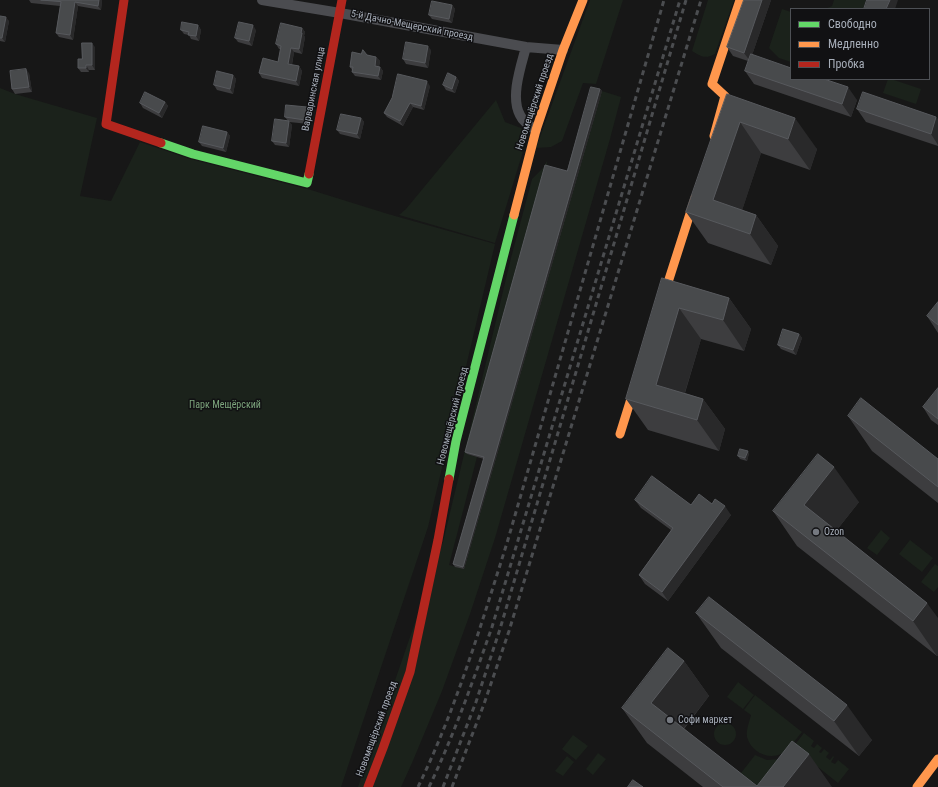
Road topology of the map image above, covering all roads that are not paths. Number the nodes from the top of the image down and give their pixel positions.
1 (124, 0) edge
2 (262, 0) edge
3 (342, 0) edge
4 (583, 0) edge
5 (740, 0) edge
6 (340, 13) junction
7 (526, 48) junction
8 (563, 50) junction
9 (536, 130) junction
10 (711, 144) edge
11 (696, 193) edge
12 (660, 308) edge
13 (637, 381) edge
14 (620, 434) dead end
15 (938, 759) edge
16 (368, 787) edge
17 (917, 787) edge

1 - 6 street, Варваринская улица
2 - 6 street, 5-й Дачно-Мещерский проезд
3 - 6 street, Варваринская улица
4 - 8 street, Новомещёрский проезд
5 - 10 street
6 - 7 street, 5-й Дачно-Мещерский проезд
7 - 8 street, 5-й Дачно-Мещерский проезд
7 - 9 street
8 - 9 street, Новомещёрский проезд
9 - 16 street, Новомещёрский проезд
11 - 12 street
13 - 14 street
15 - 17 street

